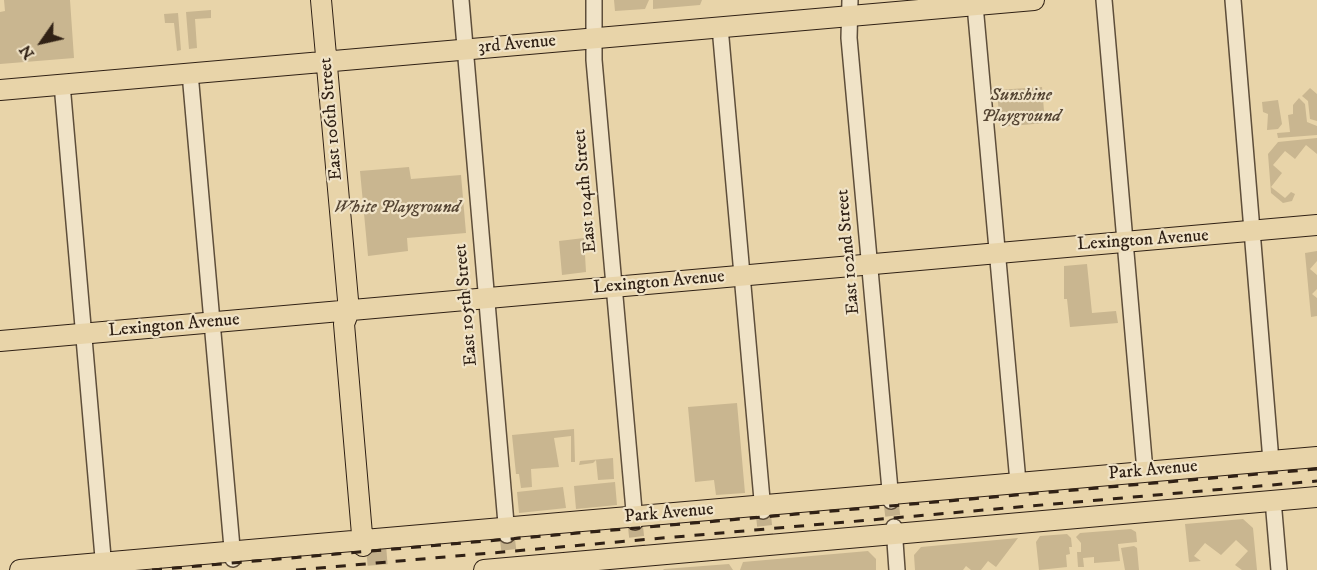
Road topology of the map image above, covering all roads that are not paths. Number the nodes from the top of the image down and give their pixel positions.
1 (321, 0) edge
2 (461, 0) edge
3 (594, 0) edge
4 (1034, 0) edge
5 (1104, 0) edge
6 (1233, 0) edge
7 (975, 5) junction
8 (850, 8) edge
9 (720, 27) junction
10 (595, 38) junction
11 (465, 49) junction
12 (327, 62) junction
13 (190, 74) junction
14 (62, 84) junction
15 (0, 90) edge
16 (1317, 225) edge
17 (1252, 232) junction
18 (1125, 242) junction
19 (997, 254) junction
20 (870, 265) junction
21 (741, 275) junction
22 (614, 287) junction
23 (485, 298) junction
24 (349, 310) junction
25 (210, 322) junction
26 (82, 334) junction
27 (0, 341) edge
28 (1317, 457) edge
29 (1271, 461) junction
30 (1145, 471) junction
31 (1018, 482) junction
32 (890, 497) junction
33 (1317, 497) edge
34 (1273, 500) junction
35 (763, 508) junction
36 (634, 519) junction
37 (507, 531) junction
38 (894, 531) junction
39 (369, 542) junction
40 (233, 555) junction
41 (639, 559) edge
42 (103, 566) edge
43 (20, 570) edge
44 (484, 570) edge
45 (897, 570) edge
46 (1279, 570) edge

1 - 12 main road, East 106th Street
2 - 11 street, East 105th Street
3 - 10 street, East 104th Street
4 - 7 main road, 3rd Avenue
5 - 18 street
6 - 17 street
7 - 8 main road, 3rd Avenue
7 - 19 street
8 - 9 main road, 3rd Avenue
8 - 20 street, East 102nd Street
9 - 10 main road, 3rd Avenue
9 - 21 street
10 - 11 main road, 3rd Avenue
10 - 22 street, East 104th Street
11 - 12 main road, 3rd Avenue
11 - 23 street, East 105th Street
12 - 13 main road, 3rd Avenue
12 - 24 main road, East 106th Street
13 - 14 main road, 3rd Avenue
13 - 25 street
14 - 15 main road, 3rd Avenue
14 - 26 street
16 - 17 main road, Lexington Avenue
17 - 18 main road, Lexington Avenue
17 - 29 street
18 - 19 main road, Lexington Avenue
18 - 30 street
19 - 20 main road, Lexington Avenue
19 - 31 street
20 - 21 main road, Lexington Avenue
20 - 32 street, East 102nd Street
21 - 22 main road, Lexington Avenue
21 - 35 street
22 - 23 main road, Lexington Avenue
22 - 36 street, East 104th Street
23 - 24 main road, Lexington Avenue
23 - 37 street, East 105th Street
24 - 25 main road, Lexington Avenue
24 - 39 main road, East 106th Street
25 - 26 main road, Lexington Avenue
25 - 40 street
26 - 27 main road, Lexington Avenue
26 - 42 street
28 - 29 main road, Park Avenue
29 - 30 main road, Park Avenue
30 - 31 main road, Park Avenue
31 - 32 main road, Park Avenue
32 - 35 main road, Park Avenue
33 - 34 main road
34 - 38 main road
34 - 46 street
35 - 36 main road, Park Avenue
36 - 37 main road, Park Avenue
37 - 39 main road, Park Avenue
38 - 41 main road
38 - 45 street
39 - 40 main road, Park Avenue
40 - 42 main road, Park Avenue
41 - 44 main road
42 - 43 main road, Park Avenue

